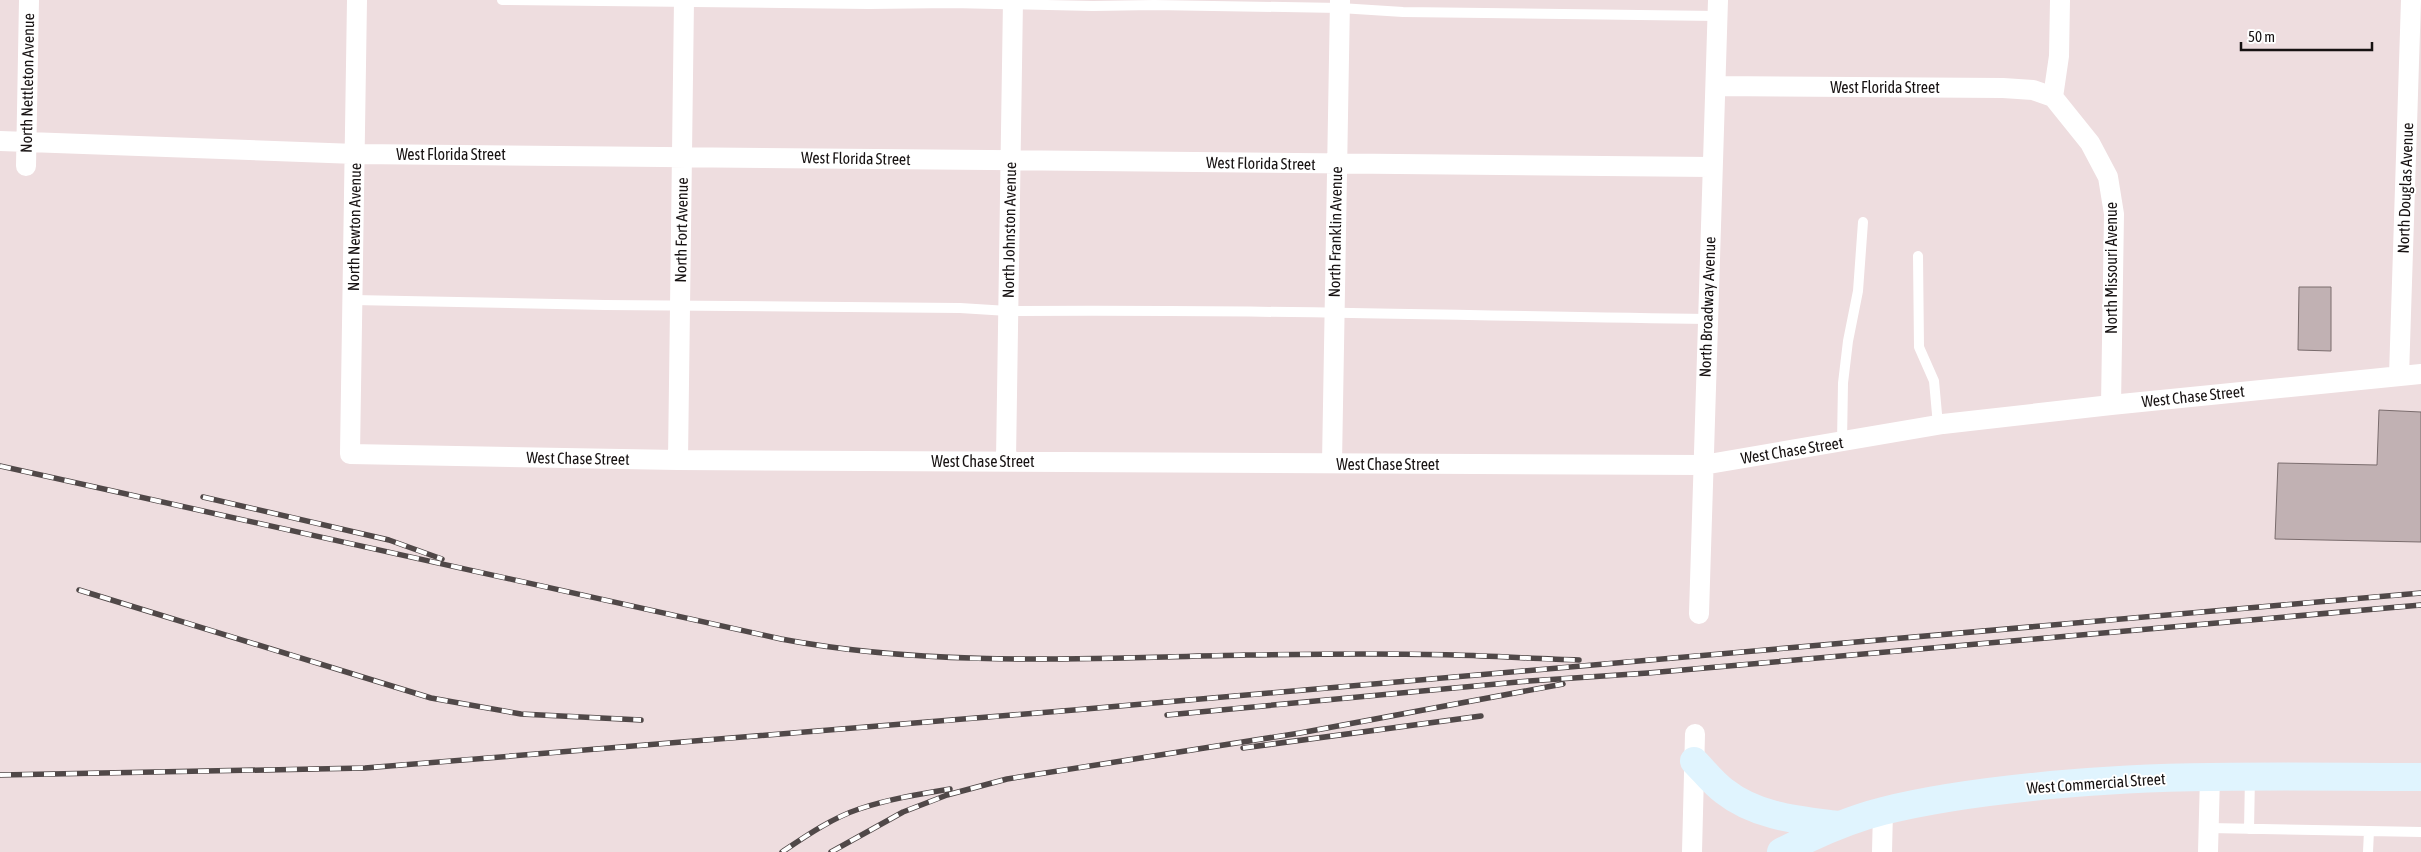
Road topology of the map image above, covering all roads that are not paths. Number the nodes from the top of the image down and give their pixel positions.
1 (29, 0) edge
2 (357, 0) edge
3 (502, 0) edge
4 (2060, 0) edge
5 (2411, 0) edge
6 (684, 1) edge
7 (1013, 2) edge
8 (1340, 4) edge
9 (1718, 8) edge
10 (1716, 86) junction
11 (2053, 97) junction
12 (0, 141) edge
13 (26, 142) junction
14 (356, 154) junction
15 (682, 156) junction
16 (1010, 159) junction
17 (1336, 164) junction
18 (26, 166) dead end
19 (1711, 167) junction
20 (1863, 222) dead end
21 (1918, 256) dead end
22 (353, 300) junction
23 (680, 306) junction
24 (1008, 310) junction
25 (1334, 311) junction
26 (1707, 319) junction
27 (2421, 374) edge
28 (2399, 376) junction
29 (2111, 405) junction
30 (1938, 425) junction
31 (1842, 442) junction
32 (350, 454) joint
33 (678, 460) junction
34 (1006, 460) junction
35 (1332, 463) junction
36 (1703, 465) junction
37 (1699, 614) dead end
38 (1695, 734) dead end
39 (1694, 761) junction
40 (2210, 776) junction
41 (2250, 777) junction
42 (2421, 777) edge
43 (1883, 811) junction
44 (1840, 825) junction
45 (2209, 828) junction
46 (2249, 829) junction
47 (2369, 831) junction
48 (2421, 832) edge
49 (1692, 852) edge
50 (1782, 852) edge
51 (1882, 852) edge
52 (2208, 852) edge
53 (2368, 852) edge

1 - 13 street, North Nettleton Avenue
2 - 14 street, North Newton Avenue
3 - 6 lane
4 - 11 street
5 - 28 street, North Douglas Avenue
6 - 7 lane
6 - 15 street, North Fort Avenue
7 - 8 lane
7 - 16 street, North Johnston Avenue
8 - 9 lane
8 - 17 street, North Franklin Avenue
9 - 10 street, North Broadway Avenue
10 - 11 street, West Florida Street
10 - 19 street, North Broadway Avenue
11 - 29 street, North Missouri Avenue
12 - 13 street, West Florida Street
13 - 14 street, West Florida Street
13 - 18 street, North Nettleton Avenue
14 - 15 street, West Florida Street
14 - 22 street, North Newton Avenue
15 - 16 street, West Florida Street
15 - 23 street, North Fort Avenue
16 - 17 street, West Florida Street
16 - 24 street, North Johnston Avenue
17 - 19 street, West Florida Street
17 - 25 street, North Franklin Avenue
19 - 26 street, North Broadway Avenue
20 - 31 lane
21 - 30 lane
22 - 23 lane
22 - 32 street, North Newton Avenue
23 - 24 lane
23 - 33 street, North Fort Avenue
24 - 25 lane
24 - 34 street, North Johnston Avenue
25 - 26 lane
25 - 35 street, North Franklin Avenue
26 - 36 street, North Broadway Avenue
27 - 28 street, West Chase Street
28 - 29 street, West Chase Street
29 - 30 street, West Chase Street
30 - 31 street, West Chase Street
31 - 36 street, West Chase Street
32 - 33 street, West Chase Street
33 - 34 street, West Chase Street
34 - 35 street, West Chase Street
35 - 36 street, West Chase Street
36 - 37 street, North Broadway Avenue
38 - 39 street
39 - 44 street
39 - 49 street
40 - 41 street, West Commercial Street
40 - 43 street, West Commercial Street
40 - 45 street
41 - 42 street, West Commercial Street
41 - 46 lane
43 - 44 street, West Commercial Street
43 - 51 street
44 - 50 street, West Commercial Street
45 - 46 lane
45 - 52 street
46 - 47 lane
47 - 48 lane
47 - 53 lane

